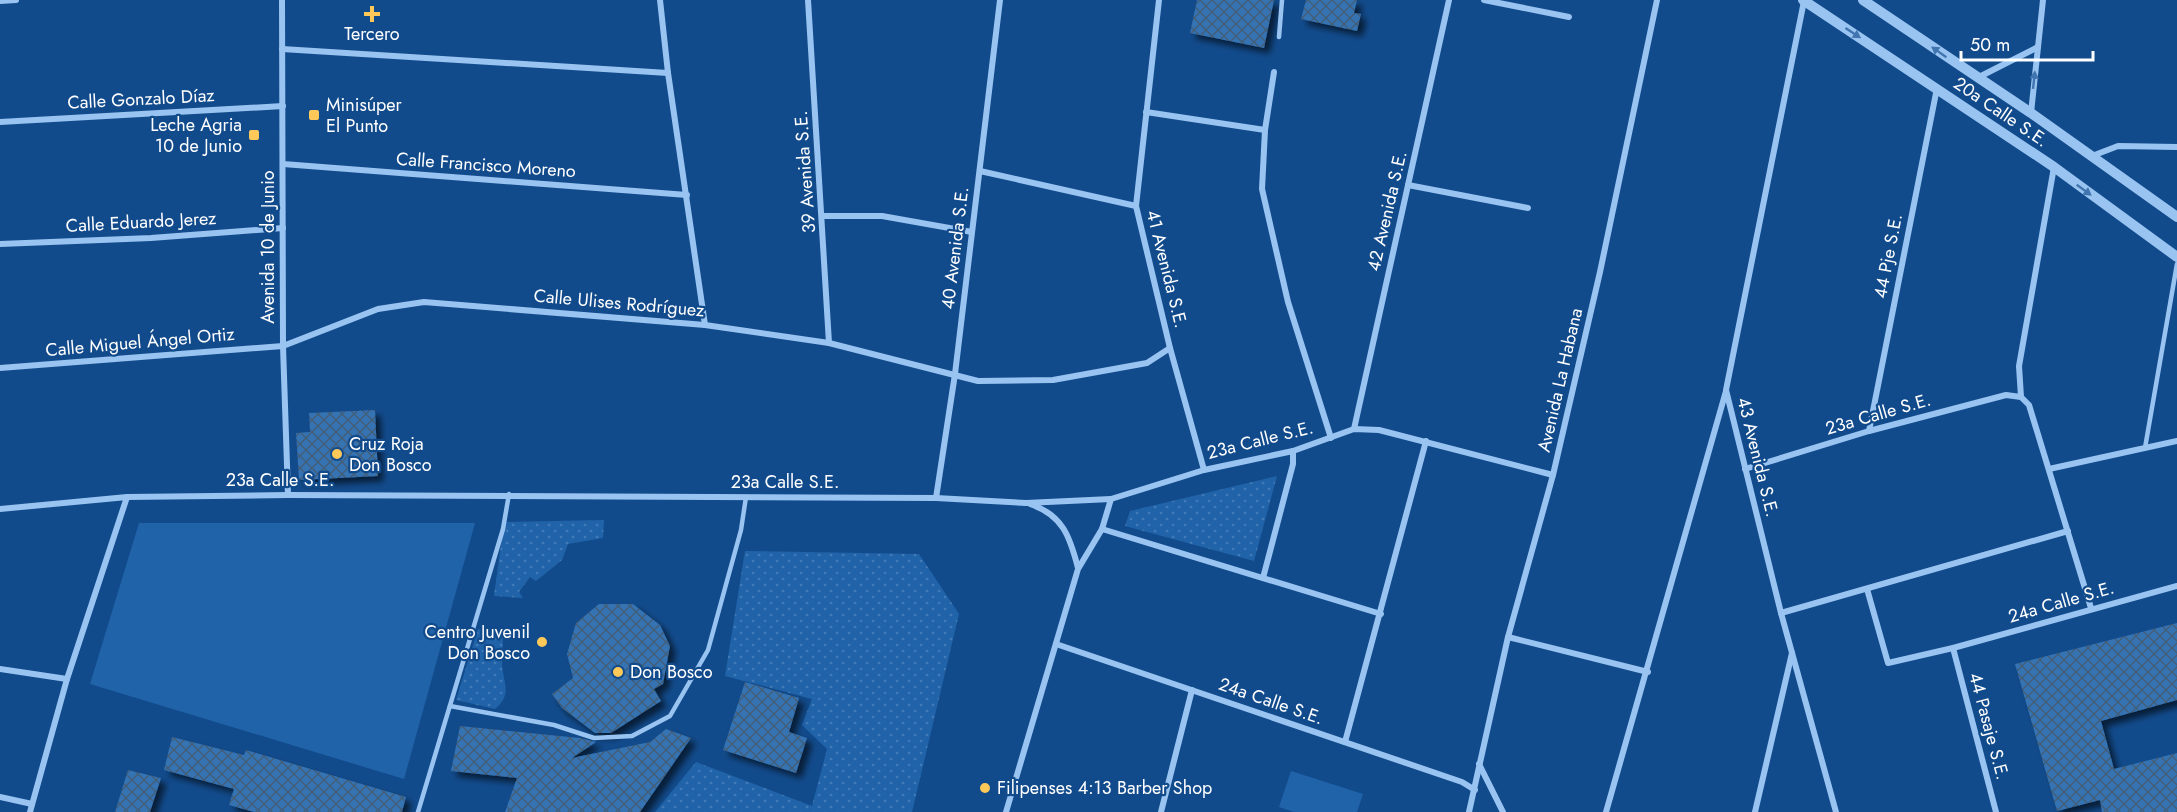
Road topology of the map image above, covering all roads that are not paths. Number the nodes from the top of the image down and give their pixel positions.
1 (16, 0) edge
2 (282, 0) edge
3 (660, 0) edge
4 (808, 0) edge
5 (1000, 0) edge
6 (1159, 0) edge
7 (1282, 0) edge
8 (1449, 0) edge
9 (1484, 0) edge
10 (1657, 0) edge
11 (1804, 0) edge
12 (1863, 0) edge
13 (2043, 0) edge
14 (0, 1) edge
15 (1569, 17) dead end
16 (1279, 37) dead end
17 (2038, 47) junction
18 (282, 49) junction
19 (1274, 72) dead end
20 (668, 73) junction
21 (1977, 78) junction
22 (1937, 88) junction
23 (283, 106) junction
24 (1146, 112) junction
25 (2031, 113) junction
26 (0, 122) edge
27 (1265, 130) junction
28 (2177, 147) edge
29 (2092, 156) junction
30 (283, 164) junction
31 (2054, 167) junction
32 (980, 171) junction
33 (1408, 184) junction
34 (687, 195) junction
35 (1136, 206) junction
36 (1528, 208) dead end
37 (824, 216) junction
38 (2177, 217) edge
39 (283, 228) junction
40 (972, 232) junction
41 (0, 244) edge
42 (2177, 257) edge
43 (2177, 264) edge
44 (705, 325) junction
45 (830, 343) junction
46 (283, 346) junction
47 (1170, 348) junction
48 (0, 368) edge
49 (955, 374) junction
50 (1726, 390) junction
51 (2021, 398) junction
52 (1354, 429) junction
53 (1869, 431) junction
54 (1330, 438) junction
55 (1426, 441) junction
56 (2177, 441) edge
57 (2145, 448) junction
58 (1293, 451) junction
59 (1745, 469) junction
60 (2049, 469) junction
61 (1204, 470) junction
62 (1553, 475) junction
63 (509, 494) junction
64 (288, 495) junction
65 (127, 496) junction
66 (746, 496) junction
67 (936, 498) junction
68 (1111, 499) junction
69 (1026, 503) junction
70 (0, 509) edge
71 (1102, 528) junction
72 (2068, 531) junction
73 (1078, 569) junction
74 (1263, 578) junction
75 (2177, 586) edge
76 (1867, 589) junction
77 (2091, 608) junction
78 (1781, 613) junction
79 (1381, 614) junction
80 (1508, 637) junction
81 (1056, 644) junction
82 (1953, 648) junction
83 (1792, 652) junction
84 (0, 669) edge
85 (1648, 672) junction
86 (67, 679) junction
87 (1192, 690) junction
88 (450, 706) junction
89 (1345, 742) junction
90 (1479, 764) junction
91 (1475, 790) junction
92 (0, 797) edge
93 (32, 804) junction
94 (30, 812) edge
95 (418, 812) edge
96 (1006, 812) edge
97 (1161, 812) edge
98 (1469, 812) edge
99 (1503, 812) edge
100 (1606, 812) edge
101 (1755, 812) edge
102 (1836, 812) edge
103 (1996, 812) edge

1 - 14 street
2 - 18 street, Avenida 10 de Junio
3 - 20 street
4 - 37 street, 39 Avenida S.E.
5 - 32 street, 40 Avenida S.E.
6 - 24 street, 41 Avenida S.E.
7 - 16 lane
8 - 33 street, 42 Avenida S.E.
9 - 15 street
10 - 62 street, Avenida La Habana
11 -> 22 street, 20a Calle S.E.
11 - 50 street, 43 Avenida S.E.
21 -> 12 street, 20a Calle S.E.
13 - 17 street
17 - 21 street
25 -> 17 street
18 - 20 street
18 - 23 street, Avenida 10 de Junio
19 - 27 street
20 - 34 street
21 - 25 street, 20a Calle S.E.
22 - 31 street, 20a Calle S.E.
22 - 53 street, 44 Pje S.E.
23 - 26 street, Calle Gonzalo Díaz
23 - 30 street, Avenida 10 de Junio
24 - 27 street
24 - 35 street, 41 Avenida S.E.
25 - 29 street, 20a Calle S.E.
27 - 54 street
28 - 29 street
29 - 38 street, 20a Calle S.E.
30 - 34 street, Calle Francisco Moreno
30 - 39 street, Avenida 10 de Junio
31 -> 42 street, 20a Calle S.E.
31 - 51 street
32 - 35 street
32 - 40 street, 40 Avenida S.E.
33 - 36 street
33 - 52 street, 42 Avenida S.E.
34 - 44 street
35 - 47 street, 41 Avenida S.E.
37 - 40 street
37 - 45 street, 39 Avenida S.E.
39 - 41 street, Calle Eduardo Jerez
39 - 46 street, Avenida 10 de Junio
40 - 49 street, 40 Avenida S.E.
43 - 57 lane
44 - 45 street, Calle Ulises Rodríguez
44 - 46 street, Calle Ulises Rodríguez
45 - 49 street, Calle Ulises Rodríguez
46 - 48 street, Calle Miguel Ángel Ortiz
46 - 64 street, Avenida 10 de Junio
47 - 49 street, Calle Ulises Rodríguez
47 - 61 street, 41 Avenida S.E.
49 - 67 street, 40 Avenida S.E.
50 - 59 street, 43 Avenida S.E.
50 - 85 street
51 - 53 street, 23a Calle S.E.
51 - 60 street
52 - 54 street, 23a Calle S.E.
52 - 55 street, 23a Calle S.E.
53 - 59 street, 23a Calle S.E.
54 - 58 street, 23a Calle S.E.
55 - 62 street, 23a Calle S.E.
55 - 79 street
56 - 57 street
57 - 60 street
58 - 61 street, 23a Calle S.E.
58 - 74 street
59 - 78 street, 43 Avenida S.E.
60 - 72 street
61 - 68 street, 23a Calle S.E.
62 - 80 street, Avenida La Habana
63 - 64 street, 23a Calle S.E.
63 - 66 street, 23a Calle S.E.
63 - 88 lane
64 - 65 street, 23a Calle S.E.
65 - 70 street, 23a Calle S.E.
65 - 86 street
66 - 67 street, 23a Calle S.E.
66 - 88 lane
67 - 69 street, 23a Calle S.E.
68 - 69 street, 23a Calle S.E.
68 - 71 street
69 - 73 street
71 - 73 street
71 - 74 street
72 - 76 street
72 - 77 street
73 - 81 street
74 - 79 street
75 - 77 street, 24a Calle S.E.
76 - 78 street
76 - 82 street, 24a Calle S.E.
77 - 82 street, 24a Calle S.E.
78 - 83 street, 43 Avenida S.E.
79 - 89 street
80 - 85 street
80 - 90 street, Avenida La Habana
81 - 87 street, 24a Calle S.E.
81 - 96 street
82 - 103 street, 44 Pasaje S.E.
83 - 101 street
83 - 102 street, 43 Avenida S.E.
84 - 86 street
85 - 100 street
86 - 93 street
87 - 89 street, 24a Calle S.E.
87 - 97 street
88 - 95 lane
89 - 91 street, 24a Calle S.E.
90 - 91 street, Avenida La Habana
90 - 99 street
91 - 98 street, Avenida La Habana
92 - 93 street
93 - 94 street

